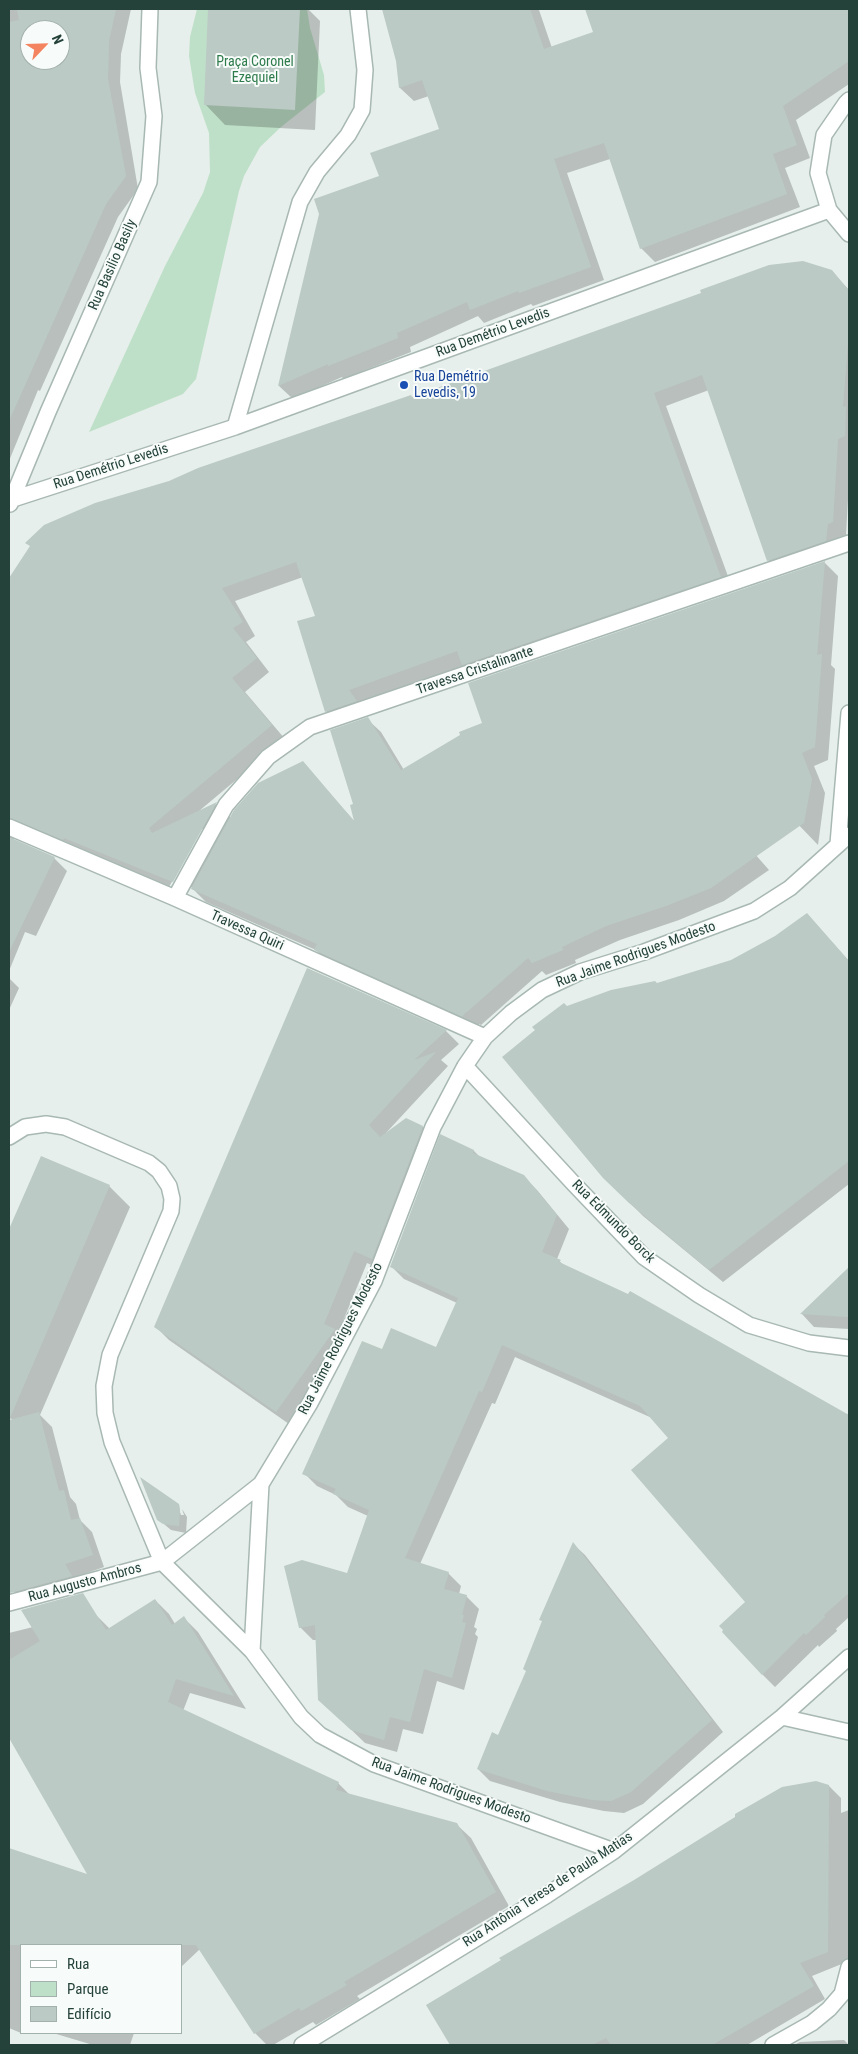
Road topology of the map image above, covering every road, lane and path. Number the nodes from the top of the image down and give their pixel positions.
1 (150, 9) edge
2 (358, 9) edge
3 (849, 100) edge
4 (829, 210) junction
5 (849, 234) edge
6 (235, 427) junction
7 (11, 503) edge
8 (849, 543) edge
9 (849, 713) edge
10 (9, 827) edge
11 (844, 840) edge
12 (175, 898) junction
13 (485, 1037) junction
14 (465, 1066) junction
15 (9, 1137) edge
16 (849, 1348) edge
17 (261, 1484) junction
18 (162, 1562) junction
19 (9, 1603) edge
20 (252, 1651) junction
21 (849, 1656) edge
22 (782, 1717) junction
23 (849, 1732) edge
24 (614, 1851) junction
25 (849, 1967) edge
26 (302, 2045) edge
27 (773, 2045) edge

1 - 7 street, Rua Basilio Basily
2 - 6 street
3 - 4 street
4 - 5 street
4 - 6 street, Rua Demétrio Levedis
6 - 7 street, Rua Demétrio Levedis
8 - 12 street, Travessa Cristalinante
9 - 11 street
10 - 12 street, Travessa Quiri
11 - 13 street, Rua Jaime Rodrigues Modesto
12 - 13 street, Travessa Quiri
13 - 14 street, Rua Jaime Rodrigues Modesto
14 - 16 street, Rua Edmundo Borck
14 - 17 street, Rua Jaime Rodrigues Modesto
15 - 18 street
17 - 18 street, Rua Augusto Ambros
17 - 20 street, Rua Jaime Rodrigues Modesto
18 - 19 street, Rua Augusto Ambros
18 - 20 street
20 - 24 street, Rua Jaime Rodrigues Modesto
21 - 22 street, Rua Antônia Teresa de Paula Matias
22 - 23 street
22 - 24 street, Rua Antônia Teresa de Paula Matias
24 - 26 street, Rua Antônia Teresa de Paula Matias
25 - 27 street

